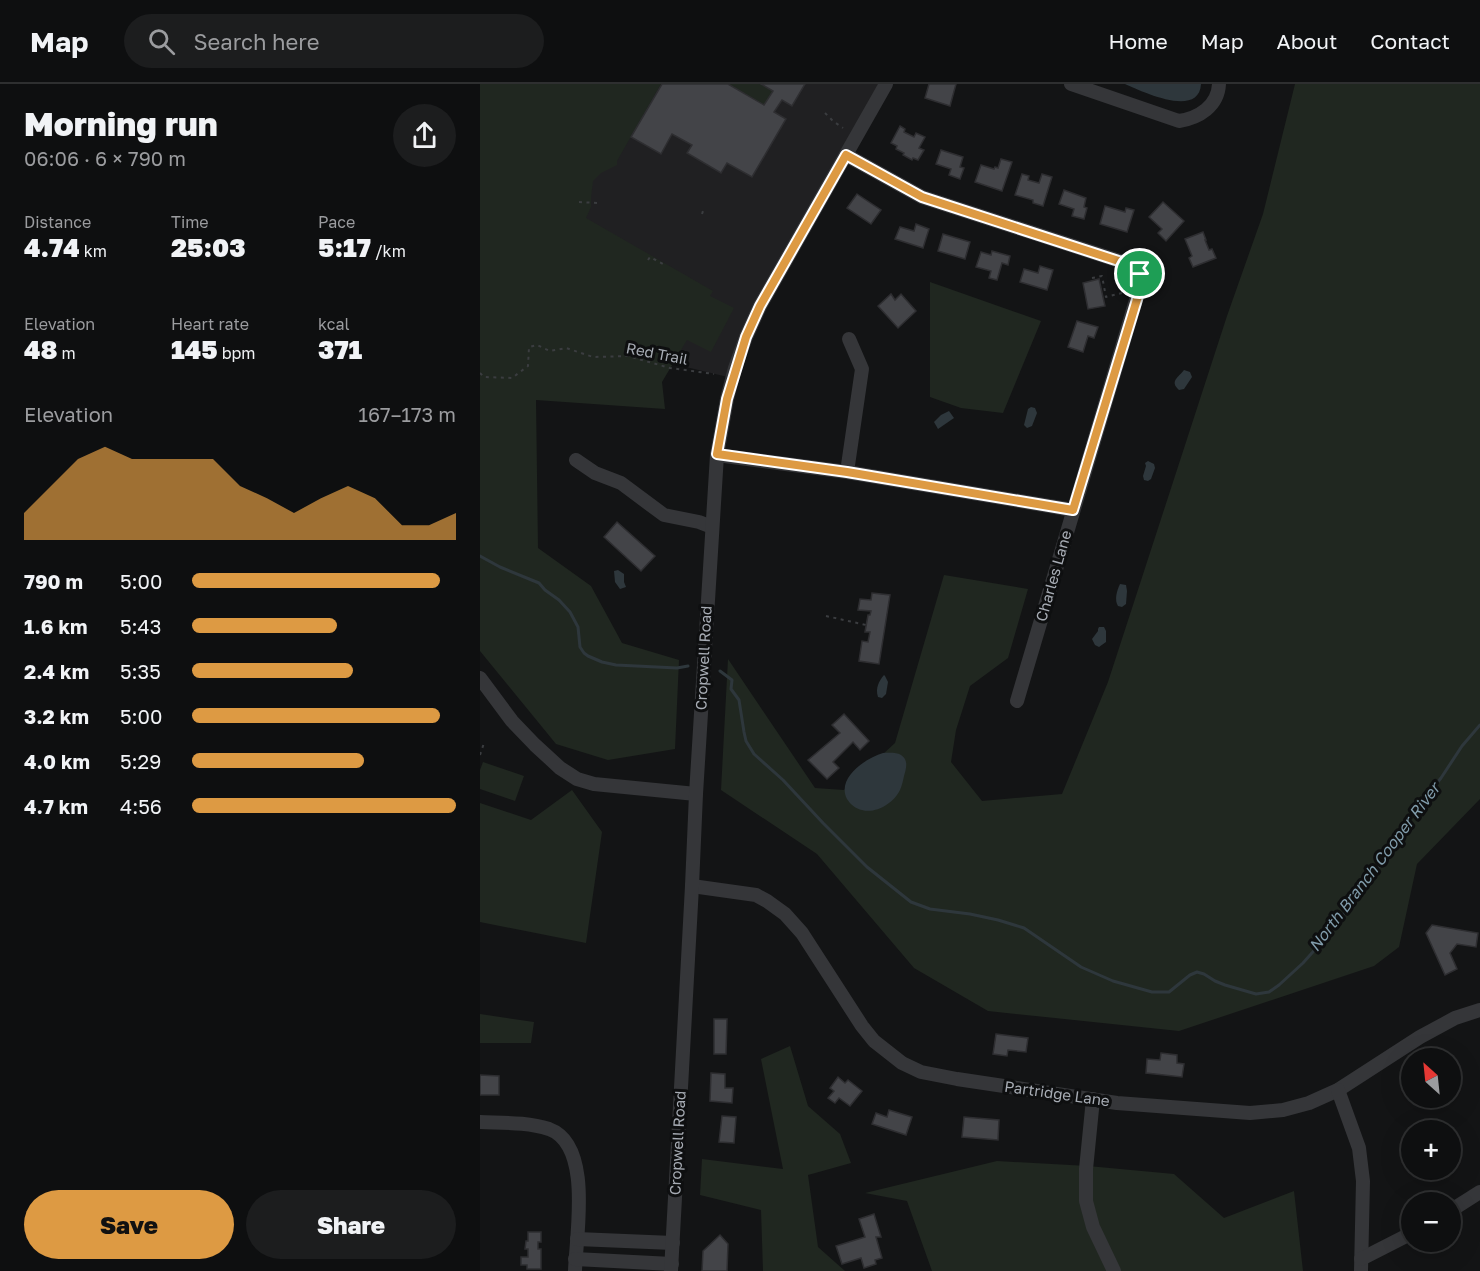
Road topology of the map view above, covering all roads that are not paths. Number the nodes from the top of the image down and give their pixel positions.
1 (886, 84) edge
2 (1071, 84) edge
3 (1219, 84) edge
4 (846, 155) junction
5 (849, 339) dead end
6 (717, 454) junction
7 (576, 460) dead end
8 (847, 472) junction
9 (1073, 510) junction
10 (712, 527) junction
11 (480, 678) edge
12 (1017, 701) dead end
13 (696, 794) junction
14 (692, 886) junction
15 (1480, 1010) edge
16 (1338, 1090) junction
17 (1093, 1099) junction
18 (480, 1122) edge
19 (1480, 1192) edge
20 (1461, 1204) edge
21 (577, 1239) junction
22 (1401, 1240) edge
23 (673, 1243) junction
24 (575, 1265) edge
25 (1361, 1265) edge
26 (672, 1268) edge
27 (1114, 1271) edge

1 - 4 street, Cropwell Road
2 - 3 street
4 - 6 street, Cropwell Road
4 - 9 street, Charles Lane
5 - 8 street
6 - 8 street
6 - 10 street, Cropwell Road
7 - 10 street
8 - 9 street
9 - 12 street, Charles Lane
10 - 13 street, Cropwell Road
11 - 13 street
13 - 14 street, Cropwell Road
14 - 17 street, Partridge Lane
14 - 23 street, Cropwell Road
15 - 16 street, Partridge Lane
16 - 17 street, Partridge Lane
16 - 25 street
17 - 27 street
18 - 21 street
19 - 20 street
21 - 23 street
21 - 24 street
22 - 25 street
23 - 26 street, Cropwell Road
24 - 26 street

